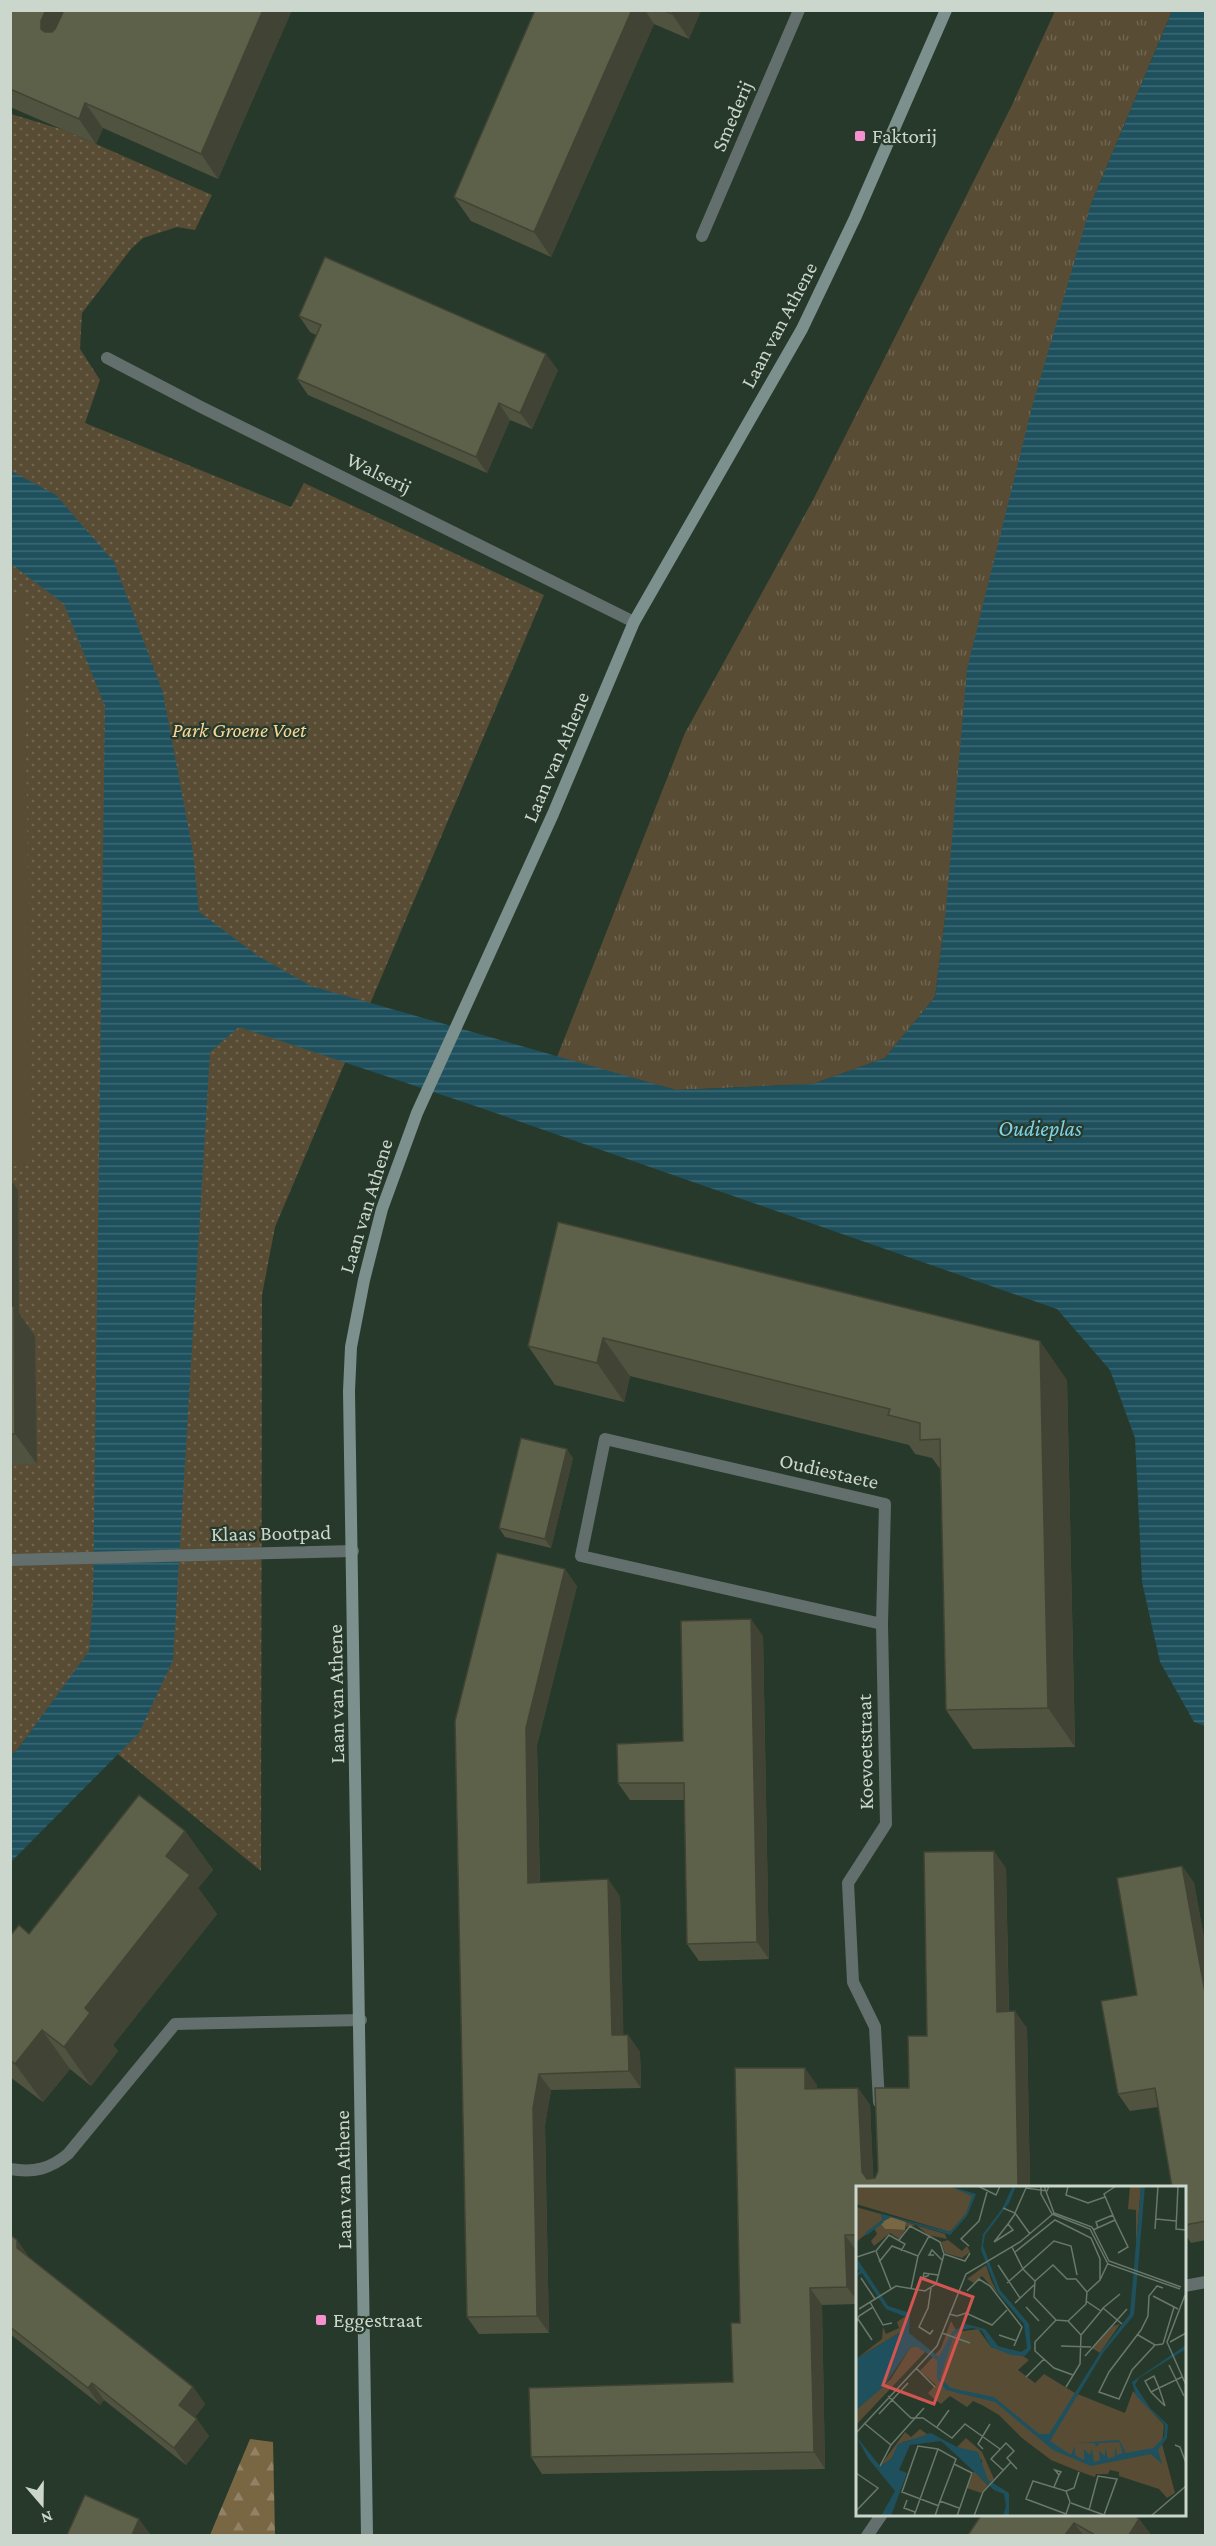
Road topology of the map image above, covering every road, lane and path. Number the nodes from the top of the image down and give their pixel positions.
1 (799, 10) edge
2 (945, 10) edge
3 (702, 236) dead end
4 (106, 358) dead end
5 (634, 622) junction
6 (353, 1551) junction
7 (10, 1560) edge
8 (882, 1624) junction
9 (361, 2020) junction
10 (879, 2119) edge
11 (10, 2169) edge
12 (1206, 2282) edge
13 (1186, 2286) edge
14 (881, 2516) edge
15 (367, 2535) edge
16 (867, 2535) edge

1 - 3 street, Smederij
2 - 5 street, Laan van Athene
4 - 5 street, Walserij
5 - 6 street, Laan van Athene
6 - 7 street, Klaas Bootpad
6 - 9 street, Laan van Athene
8 - 8 street, Oudiestaete
8 - 10 street, Koevoetstraat
9 - 11 street
9 - 15 street, Laan van Athene
12 - 13 street
14 - 16 street

